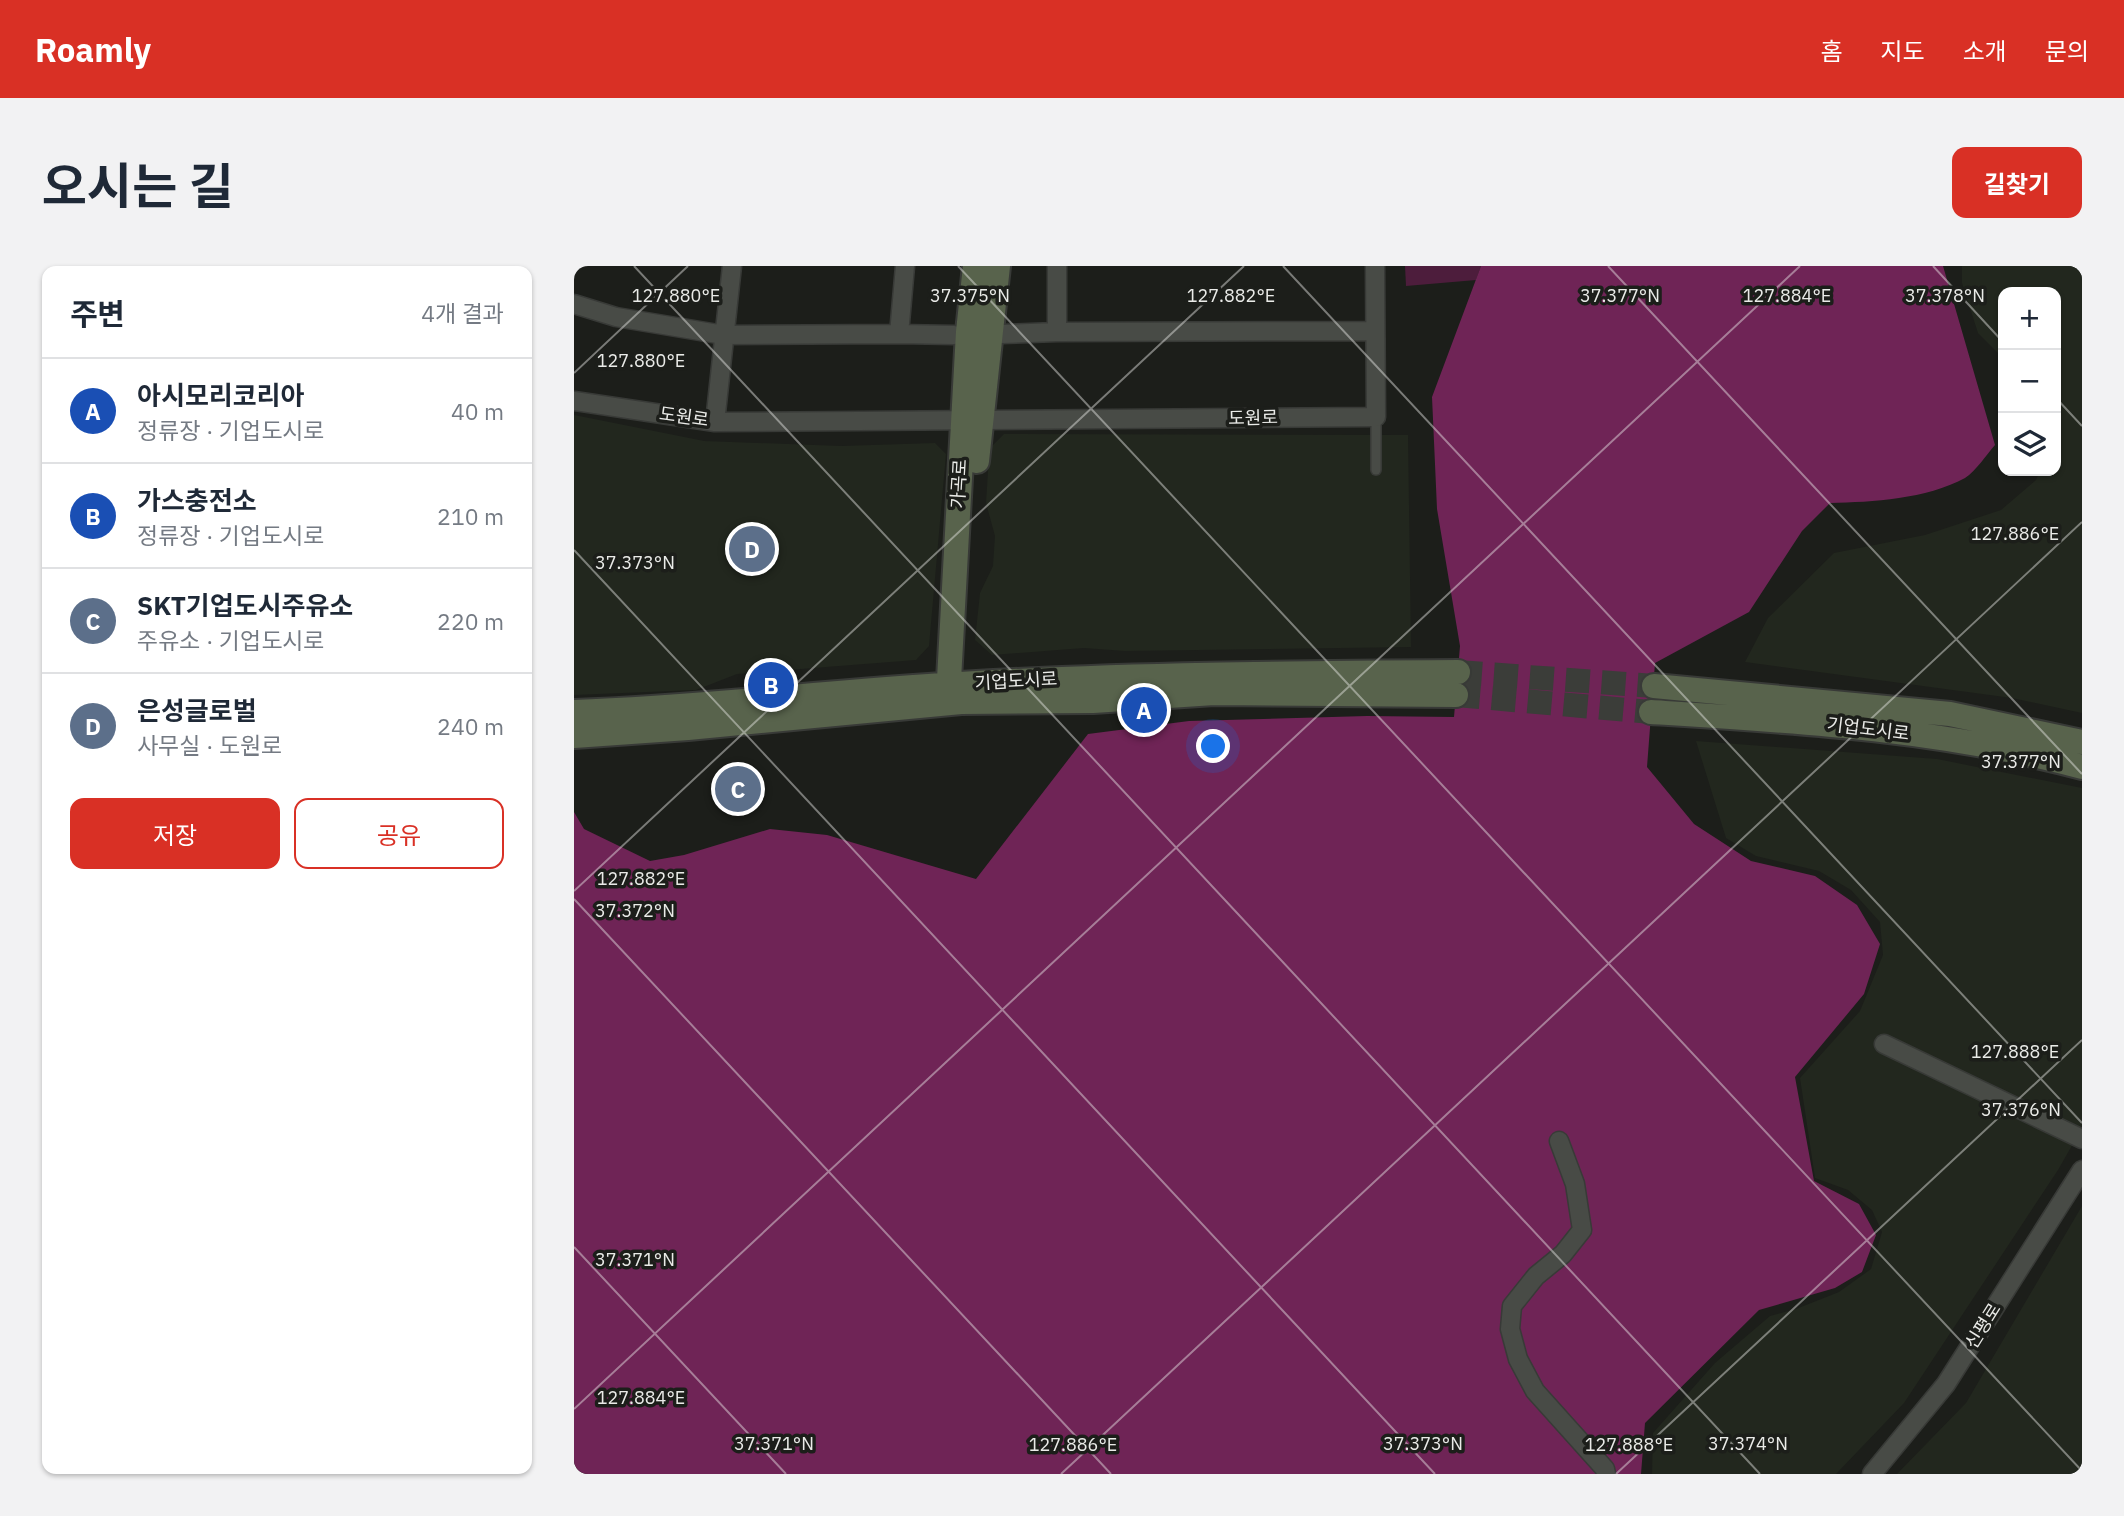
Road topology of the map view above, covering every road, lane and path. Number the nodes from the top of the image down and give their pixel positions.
1 (732, 266) edge
2 (905, 266) edge
3 (975, 266) edge
4 (998, 266) edge
5 (1057, 266) edge
6 (1376, 266) edge
7 (574, 304) edge
8 (1374, 331) junction
9 (1057, 332) junction
10 (899, 334) junction
11 (1001, 334) dead end
12 (724, 335) junction
13 (954, 335) dead end
14 (574, 401) edge
15 (1376, 416) junction
16 (972, 421) junction
17 (715, 422) junction
18 (1376, 470) dead end
19 (1457, 683) tunnel mouth
20 (1654, 686) tunnel mouth
21 (954, 693) junction
22 (574, 712) edge
23 (1651, 712) tunnel mouth
24 (574, 736) edge
25 (2082, 742) edge
26 (2082, 767) edge
27 (1884, 1044) dead end
28 (2082, 1139) edge
29 (1559, 1141) dead end
30 (2082, 1170) edge
31 (1606, 1474) edge
32 (1872, 1474) edge

1 - 12 street
2 - 10 street
3 - 16 street, 가곡로
4 - 16 street, 가곡로
5 - 9 street
6 - 8 street
7 - 12 street
8 - 9 street
8 - 15 street
9 - 11 street
10 - 12 street
10 - 13 street
12 - 17 street
14 - 17 street, 도원로
15 - 16 street, 도원로
15 - 18 lane
16 - 17 street, 도원로
16 - 21 street, 가곡로
19 - 21 street, 기업도시로
20 - 25 street, 기업도시로
21 - 22 street, 기업도시로
21 - 24 street, 기업도시로
23 - 26 street, 기업도시로
27 - 28 street
29 - 31 street
30 - 32 street, 신평로

